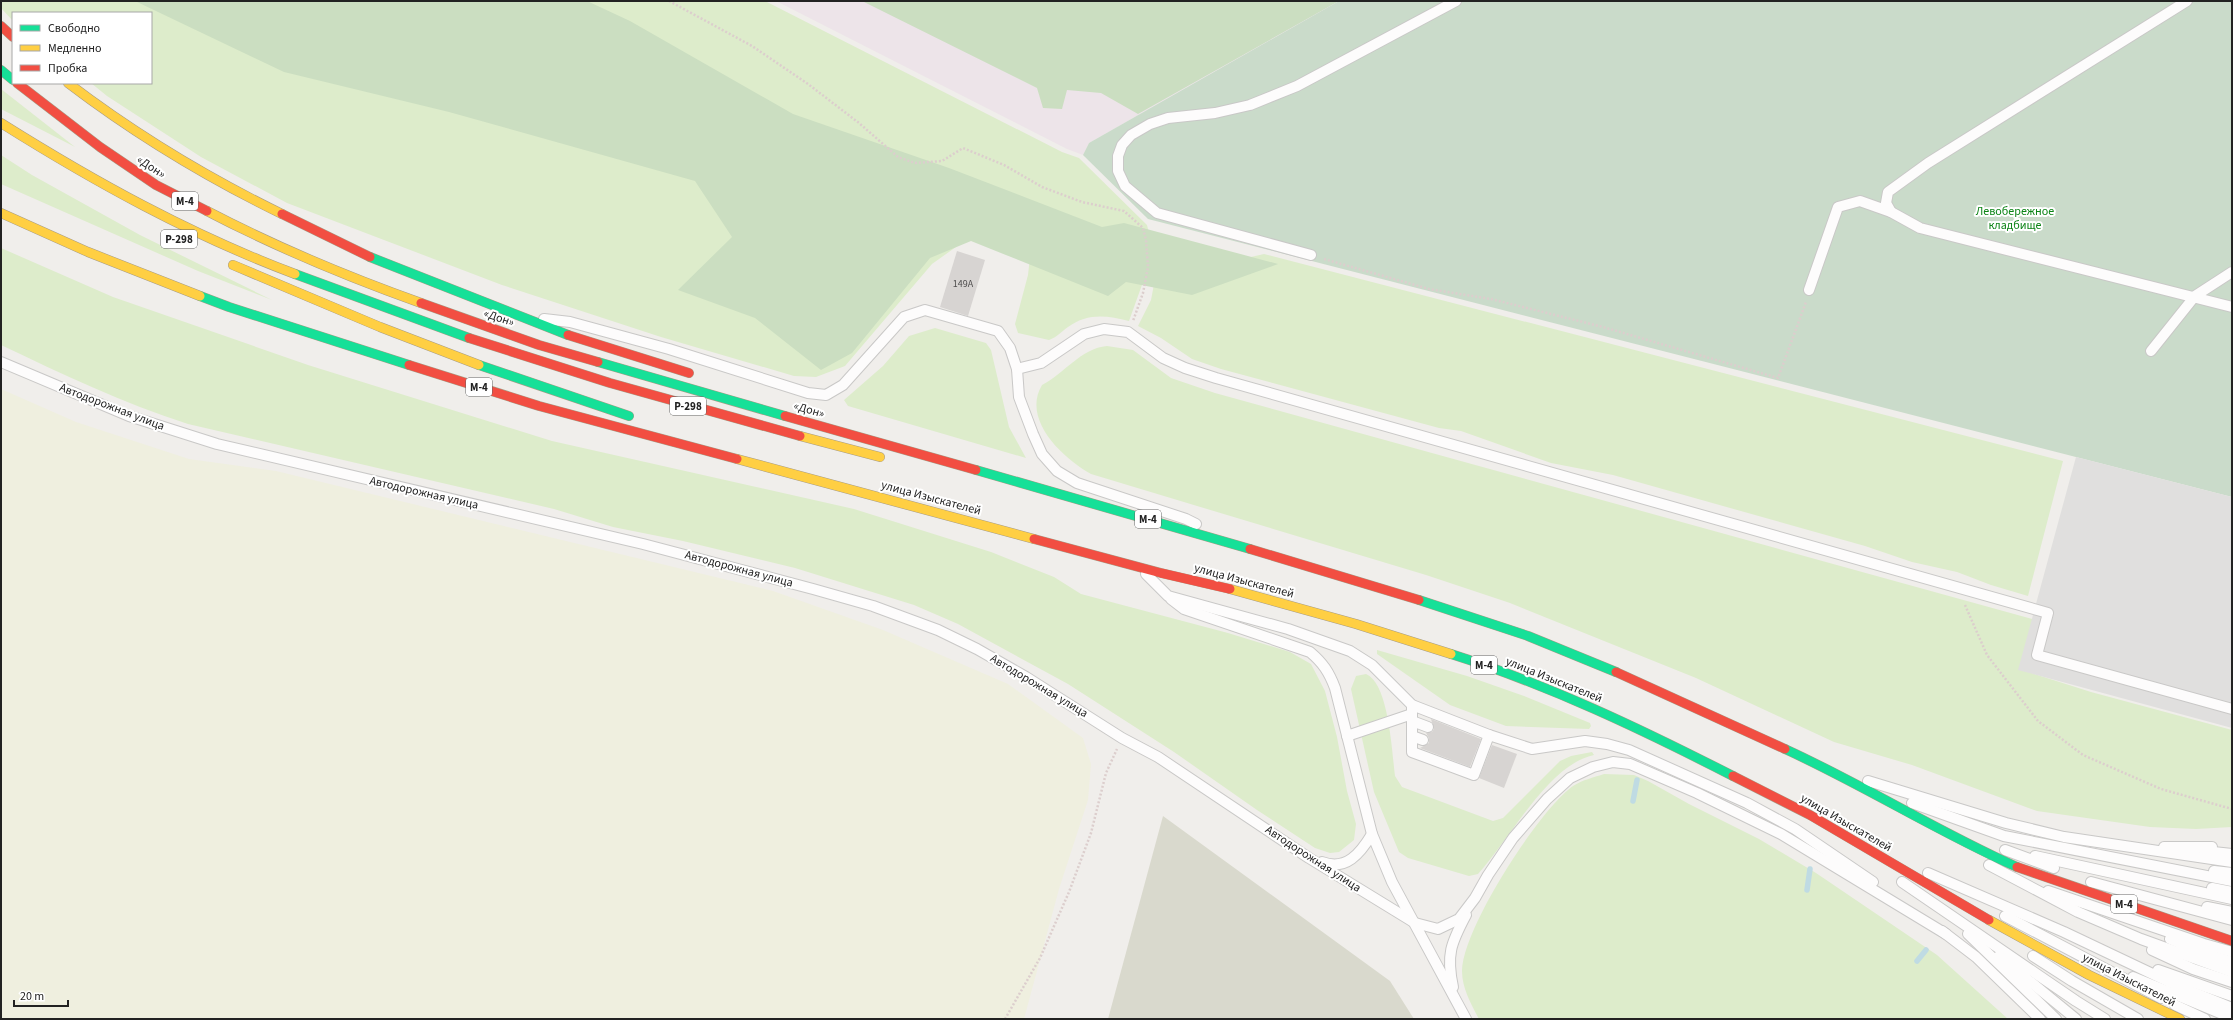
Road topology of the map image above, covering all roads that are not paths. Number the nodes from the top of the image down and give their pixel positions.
1 (1456, 1) edge
2 (2187, 1) edge
3 (1, 26) edge
4 (12, 36) edge
5 (1, 70) edge
6 (12, 79) edge
7 (18, 84) edge
8 (69, 84) edge
9 (1, 123) edge
10 (1891, 212) junction
11 (3, 214) edge
12 (1311, 255) road end
13 (227, 262) dead end
14 (2232, 272) edge
15 (1809, 290) road end
16 (2195, 296) junction
17 (2232, 307) edge
18 (514, 315) junction
19 (2151, 351) dead end
20 (1, 362) edge
21 (1016, 369) junction
22 (695, 375) dead end
23 (637, 419) dead end
24 (710, 442) dead end
25 (944, 451) dead end
26 (886, 459) dead end
27 (932, 467) dead end
28 (1016, 481) junction
29 (843, 486) junction
30 (1234, 544) junction
31 (1138, 567) junction
32 (1168, 596) junction
33 (2232, 709) edge
34 (1412, 713) junction
35 (1428, 727) dead end
36 (1489, 735) junction
37 (1347, 736) junction
38 (1412, 736) junction
39 (1423, 740) dead end
40 (1833, 771) junction
41 (1810, 815) junction
42 (1928, 821) junction
43 (1372, 834) junction
44 (2064, 837) junction
45 (2164, 846) junction
46 (2232, 848) edge
47 (2003, 850) junction
48 (2072, 850) junction
49 (2232, 854) edge
50 (1308, 858) junction
51 (2232, 862) edge
52 (2080, 865) junction
53 (1928, 873) junction
54 (2232, 873) edge
55 (2012, 878) junction
56 (2232, 880) edge
57 (2092, 882) junction
58 (1939, 892) junction
59 (2232, 892) edge
60 (1475, 898) junction
61 (2232, 899) edge
62 (2115, 901) junction
63 (2101, 909) junction
64 (2078, 912) junction
65 (2232, 912) edge
66 (1948, 915) junction
67 (2232, 920) edge
68 (1415, 923) junction
69 (2232, 932) edge
70 (1946, 934) junction
71 (2232, 941) edge
72 (2058, 944) junction
73 (2232, 952) edge
74 (2122, 958) junction
75 (2232, 962) edge
76 (2232, 972) edge
77 (2089, 975) junction
78 (2072, 981) junction
79 (2232, 982) edge
80 (2232, 996) edge
81 (2076, 1001) junction
82 (2232, 1008) edge
83 (1465, 1016) edge
84 (2232, 1018) edge
85 (2040, 1019) edge
86 (2056, 1019) edge
87 (2076, 1019) edge
88 (2098, 1019) edge
89 (2105, 1019) edge
90 (2125, 1019) edge
91 (2138, 1019) edge
92 (2158, 1019) edge
93 (2180, 1019) edge
94 (2205, 1019) edge

1 - 12 lane
2 - 10 lane
3 - 4 main road
5 - 6 main road
7 - 28 main road, «Дон» / М-4
8 - 18 main road
9 - 26 main road, Р-298
10 - 15 lane
10 - 16 lane
11 - 29 main road, М-4
13 - 23 main road
14 - 16 lane
16 - 17 lane
16 - 19 lane
18 - 21 lane
18 - 22 main road
20 - 50 lane, Автодорожная улица
21 - 30 lane
21 - 33 lane
24 - 29 main road
25 - 28 main road
27 - 28 main road
28 - 30 main road, М-4
29 - 31 main road, улица Изыскателей / М-4
30 - 40 main road, М-4
31 - 32 lane
31 - 41 main road, улица Изыскателей / М-4
32 - 34 lane
32 - 37 lane
34 - 35 lane
34 - 36 lane
34 - 37 lane
34 - 38 lane
36 - 38 lane
36 - 70 lane
37 - 43 lane
38 - 39 lane
40 - 42 main road, М-4
40 - 44 lane
40 - 48 lane
40 - 55 lane
41 - 53 lane
41 - 58 main road, улица Изыскателей / М-4
41 - 66 lane
42 - 47 lane
42 - 62 main road, М-4
43 - 50 lane
43 - 68 lane
44 - 45 lane
44 - 51 lane
45 - 46 lane
45 - 49 lane
47 - 52 lane
47 - 57 lane
48 - 54 lane
48 - 56 lane
50 - 68 lane, Автодорожная улица
52 - 59 lane
52 - 61 lane
53 - 72 lane
53 - 74 lane
55 - 63 lane
55 - 64 lane
57 - 65 lane
57 - 67 lane
58 - 77 main road, улица Изыскателей / М-4
58 - 78 lane
60 - 68 lane
60 - 70 lane
60 - 83 lane
62 - 69 lane
62 - 71 main road, М-4
63 - 73 lane
63 - 75 lane
64 - 76 lane
64 - 79 lane
66 - 81 lane
66 - 86 lane
66 - 87 lane
68 - 83 lane
70 - 85 lane
72 - 84 lane
72 - 94 lane
74 - 80 lane
74 - 82 lane
77 - 92 lane
77 - 93 main road, улица Изыскателей / М-4
78 - 90 lane
78 - 91 lane
81 - 88 lane
81 - 89 lane

